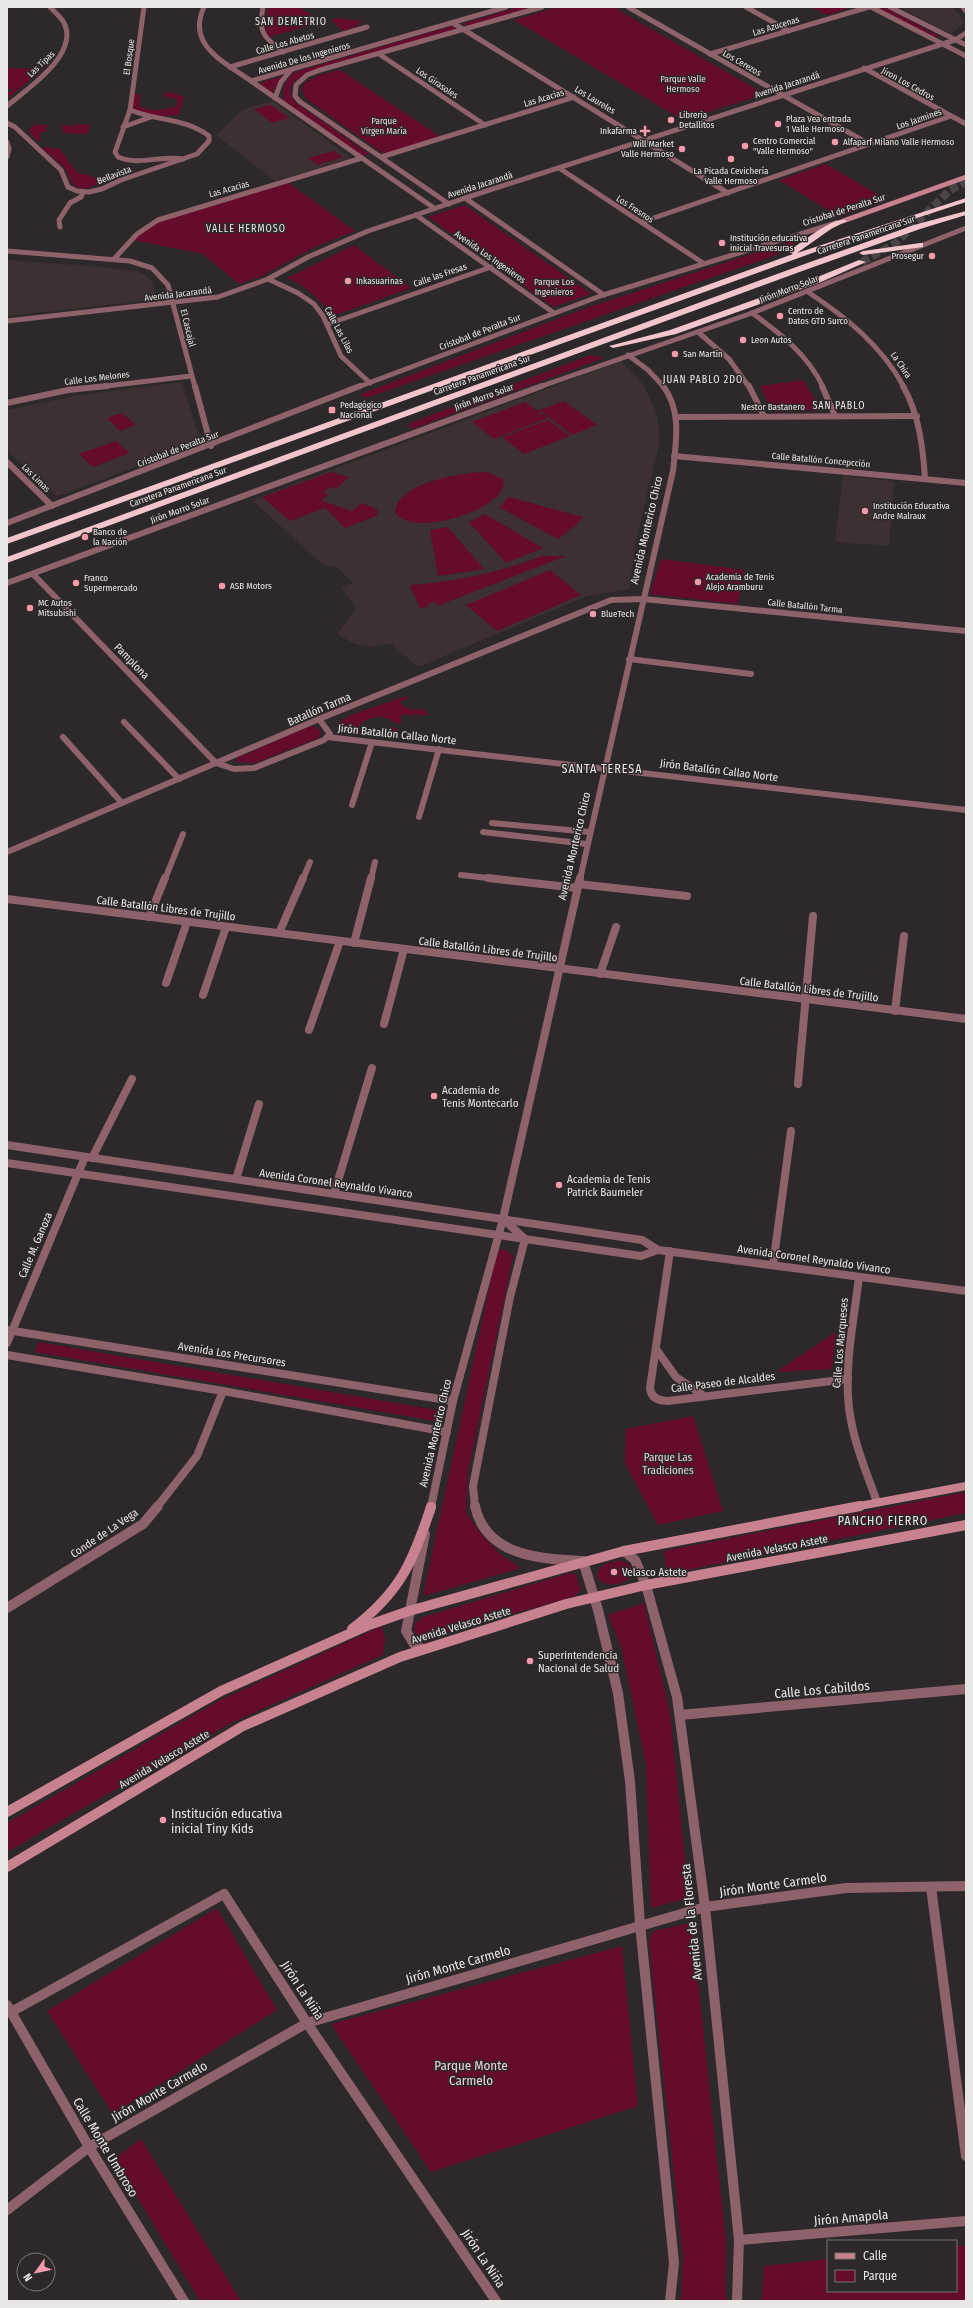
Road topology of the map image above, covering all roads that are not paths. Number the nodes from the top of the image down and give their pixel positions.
1 (50, 7) edge
2 (144, 7) edge
3 (204, 7) edge
4 (262, 7) edge
5 (506, 7) edge
6 (542, 7) edge
7 (628, 7) edge
8 (746, 7) edge
9 (870, 7) edge
10 (890, 7) edge
11 (963, 7) edge
12 (966, 11) edge
13 (453, 23) junction
14 (367, 27) dead end
15 (464, 30) junction
16 (789, 31) junction
17 (966, 33) edge
18 (955, 40) junction
19 (942, 44) junction
20 (966, 45) edge
21 (283, 52) junction
22 (379, 54) junction
23 (710, 54) junction
24 (966, 56) edge
25 (230, 67) junction
26 (864, 68) junction
27 (291, 70) junction
28 (251, 81) junction
29 (781, 95) junction
30 (574, 97) junction
31 (275, 98) junction
32 (7, 106) edge
33 (130, 110) junction
34 (951, 116) junction
35 (151, 118) junction
36 (7, 123) edge
37 (966, 124) edge
38 (485, 125) junction
39 (123, 127) junction
40 (645, 140) junction
41 (7, 142) edge
42 (869, 144) junction
43 (7, 157) edge
44 (381, 157) junction
45 (362, 158) junction
46 (184, 159) junction
47 (559, 168) junction
48 (966, 177) edge
49 (83, 192) junction
50 (728, 193) junction
51 (465, 198) junction
52 (966, 200) edge
53 (449, 204) junction
54 (434, 208) junction
55 (966, 213) edge
56 (416, 215) junction
57 (843, 221) junction
58 (642, 222) junction
59 (60, 227) dead end
60 (966, 228) edge
61 (920, 245) junction
62 (7, 250) edge
63 (114, 259) junction
64 (780, 261) junction
65 (862, 262) tunnel mouth
66 (703, 263) junction
67 (491, 267) junction
68 (802, 268) junction
69 (268, 279) junction
70 (808, 292) junction
71 (604, 295) junction
72 (172, 303) junction
73 (554, 313) junction
74 (752, 313) junction
75 (7, 322) edge
76 (328, 324) junction
77 (698, 332) junction
78 (582, 350) junction
79 (628, 355) junction
80 (191, 376) junction
81 (370, 383) junction
82 (7, 403) edge
83 (764, 416) junction
84 (834, 416) junction
85 (917, 416) junction
86 (677, 417) junction
87 (212, 446) junction
88 (674, 456) junction
89 (7, 462) edge
90 (925, 479) junction
91 (966, 483) edge
92 (52, 506) junction
93 (7, 523) edge
94 (7, 541) edge
95 (7, 560) edge
96 (33, 574) junction
97 (7, 583) edge
98 (643, 599) junction
99 (966, 631) edge
100 (629, 659) junction
101 (751, 674) dead end
102 (319, 719) junction
103 (124, 722) dead end
104 (63, 737) dead end
105 (327, 737) junction
106 (372, 742) junction
107 (439, 749) junction
108 (216, 763) junction
109 (605, 768) junction
110 (180, 778) junction
111 (122, 803) junction
112 (352, 805) dead end
113 (966, 810) edge
114 (418, 817) dead end
115 (492, 823) dead end
116 (483, 832) dead end
117 (590, 832) junction
118 (183, 834) dead end
119 (587, 844) junction
120 (7, 852) edge
121 (310, 862) dead end
122 (375, 862) dead end
123 (461, 874) dead end
124 (577, 886) junction
125 (687, 896) dead end
126 (7, 899) edge
127 (813, 916) dead end
128 (149, 917) junction
129 (187, 922) junction
130 (226, 927) junction
131 (616, 927) dead end
132 (279, 933) junction
133 (904, 936) dead end
134 (340, 941) junction
135 (354, 943) junction
136 (404, 949) junction
137 (559, 969) junction
138 (600, 974) junction
139 (166, 984) dead end
140 (203, 995) dead end
141 (804, 1000) junction
142 (895, 1011) junction
143 (966, 1020) edge
144 (384, 1024) dead end
145 (310, 1030) dead end
146 (372, 1068) dead end
147 (132, 1079) dead end
148 (798, 1084) dead end
149 (259, 1104) dead end
150 (791, 1131) dead end
151 (7, 1145) edge
152 (89, 1158) junction
153 (7, 1163) edge
154 (78, 1174) junction
155 (236, 1179) junction
156 (334, 1194) junction
157 (503, 1219) junction
158 (499, 1235) junction
159 (525, 1239) junction
160 (658, 1250) junction
161 (670, 1252) junction
162 (773, 1265) junction
163 (859, 1276) junction
164 (966, 1291) edge
165 (9, 1330) edge
166 (7, 1343) edge
167 (656, 1349) junction
168 (7, 1356) edge
169 (848, 1379) junction
170 (223, 1391) junction
171 (704, 1396) junction
172 (453, 1401) junction
173 (447, 1432) junction
174 (966, 1486) edge
175 (877, 1502) junction
176 (431, 1507) junction
177 (966, 1525) edge
178 (624, 1551) junction
179 (583, 1561) junction
180 (646, 1585) junction
181 (594, 1597) junction
182 (7, 1608) edge
183 (409, 1611) junction
184 (338, 1639) junction
185 (422, 1649) junction
186 (966, 1689) edge
187 (680, 1715) junction
188 (7, 1812) edge
189 (7, 1867) edge
190 (966, 1886) edge
191 (931, 1887) junction
192 (705, 1907) junction
193 (640, 1924) junction
194 (9, 2009) edge
195 (307, 2023) junction
196 (89, 2147) junction
197 (966, 2156) edge
198 (7, 2210) edge
199 (966, 2221) edge
200 (739, 2240) junction
201 (184, 2301) edge
202 (496, 2301) edge
203 (670, 2301) edge
204 (737, 2301) edge

1 - 32 street, Las Tipas
2 - 33 street, El Bosque
3 - 25 street
4 - 21 street
5 - 13 street, Avenida De los Ingenieros
6 - 15 street, Avenida De los Ingenieros
7 - 23 street, Los Cerezos
8 - 16 street
9 - 16 street, Las Azucenas
9 - 19 street
10 - 18 street
11 - 12 street
13 - 15 street, Los Laureles
13 - 27 street, Avenida De los Ingenieros
14 - 21 street, Calle Los Abetos
15 - 22 street, Avenida De los Ingenieros
15 - 30 street, Los Laureles
16 - 23 street, Las Azucenas
17 - 18 street, Avenida Jacarandá
18 - 19 street, Avenida Jacarandá
18 - 20 street
19 - 24 street
19 - 26 street, Avenida Jacarandá
21 - 25 street, Calle Los Abetos
22 - 38 street, Los Girasoles
22 - 44 street, Avenida De los Ingenieros
23 - 29 street, Los Cerezos
25 - 28 street
26 - 29 street, Avenida Jacarandá
26 - 34 street, Jiron Los Cedros
27 - 28 street, Avenida De los Ingenieros
27 - 31 street
28 - 31 street, Avenida De los Ingenieros
29 - 40 street, Avenida Jacarandá
29 - 42 street, Los Cerezos
30 - 38 street, Las Acacias
30 - 40 street, Los Laureles
31 - 45 street, Avenida De los Ingenieros
33 - 35 street
33 - 39 street, El Bosque
34 - 37 street, Jiron Los Cedros
34 - 42 street, Los Jazmines
35 - 39 street
35 - 46 street, Bellavista
36 - 49 street
38 - 44 street, Las Acacias
39 - 46 street, El Bosque
40 - 47 street, Avenida Jacarandá
40 - 50 street, Los Laureles
41 - 43 street
42 - 50 street, Los Jazmines
44 - 53 street, Avenida De los Ingenieros
45 - 54 street, Avenida De los Ingenieros
45 - 63 street, Las Acacias
46 - 49 street, Bellavista
47 - 51 street, Avenida Jacarandá
47 - 58 street, Los Fresnos
48 - 57 main road, Cristobal de Peralta Sur
49 - 59 street
50 - 58 street, Los Jazmines
51 - 53 street, Avenida Jacarandá
51 - 71 street
52 - 64 highway, Carretera Panamericana Sur
53 - 54 street, Avenida Jacarandá
54 - 56 street, Avenida Jacarandá
55 - 68 highway, Carretera Panamericana Sur
56 - 67 street, Avenida Los Ingenieros
56 - 69 street, Avenida Jacarandá
57 - 64 highway
57 - 66 street, Cristobal de Peralta Sur
58 - 66 street, Los Fresnos
60 - 61 street, Jirón Morro Solar
61 - 68 highway
61 - 70 street, Jirón Morro Solar
62 - 63 street, El Cascajal
63 - 72 street, El Cascajal
64 - 94 highway, Carretera Panamericana Sur
65 - 78 highway
66 - 71 street, Cristobal de Peralta Sur
67 - 73 street, Avenida Los Ingenieros
67 - 76 street, Calle las Fresas
68 - 78 highway, Carretera Panamericana Sur
69 - 72 street, Avenida Jacarandá
69 - 76 street, Calle Las Lilas
70 - 74 street, Jirón Morro Solar
70 - 85 street, La Chira
71 - 73 street, Cristobal de Peralta Sur
72 - 75 street, Avenida Jacarandá
72 - 80 street, El Cascajal
73 - 81 street, Cristobal de Peralta Sur
74 - 77 street, Jirón Morro Solar
74 - 84 street
76 - 81 street, Calle Las Lilas
77 - 79 street, Jirón Morro Solar
77 - 83 street
78 - 95 highway, Carretera Panamericana Sur
79 - 86 street, Avenida Monterico Chico
79 - 96 street, Jirón Morro Solar
80 - 82 street, Calle Los Melones
80 - 87 street, El Cascajal
81 - 87 street, Cristobal de Peralta Sur
83 - 84 street, Nestor Bastanero
83 - 86 street, Nestor Bastanero
84 - 85 street, Nestor Bastanero
85 - 90 street, La Chira
86 - 88 street, Avenida Monterico Chico
87 - 92 street, Cristobal de Peralta Sur
88 - 90 street, Calle Batallón Concepcción
88 - 98 street, Avenida Monterico Chico
89 - 92 street, Las Limas
90 - 91 street, Calle Batallón Concepcción
92 - 93 street, Cristobal de Peralta Sur
96 - 97 street, Jirón Morro Solar
96 - 108 street, Pamplona
98 - 99 street, Calle Batallón Tarma
98 - 100 street, Avenida Monterico Chico
98 - 102 street, Batallón Tarma
100 - 101 street
100 - 109 street, Avenida Monterico Chico
102 - 105 street, Jirón Batallón Callao Norte
102 - 108 street, Batallón Tarma
103 - 110 street
104 - 111 street
105 - 106 street, Jirón Batallón Callao Norte
105 - 108 street, Jirón Batallón Callao Norte
106 - 107 street, Jirón Batallón Callao Norte
106 - 112 street
107 - 109 street, Jirón Batallón Callao Norte
107 - 114 street
108 - 110 street, Batallón Tarma
109 - 113 street, Jirón Batallón Callao Norte
109 - 117 street, Avenida Monterico Chico
110 - 111 street, Batallón Tarma
111 - 120 street, Batallón Tarma
115 - 117 street
116 - 119 street
117 - 119 street, Avenida Monterico Chico
118 - 128 street
119 - 124 street, Avenida Monterico Chico
121 - 132 street
122 - 135 street
123 - 124 street
124 - 125 street
124 - 137 street, Avenida Monterico Chico
126 - 128 street, Calle Batallón Libres de Trujillo
127 - 141 street
128 - 129 street, Calle Batallón Libres de Trujillo
129 - 130 street, Calle Batallón Libres de Trujillo
129 - 139 street
130 - 132 street, Calle Batallón Libres de Trujillo
130 - 140 street
131 - 138 street
132 - 134 street, Calle Batallón Libres de Trujillo
133 - 142 street
134 - 135 street, Calle Batallón Libres de Trujillo
134 - 145 street
135 - 136 street, Calle Batallón Libres de Trujillo
136 - 137 street, Calle Batallón Libres de Trujillo
136 - 144 street
137 - 138 street, Calle Batallón Libres de Trujillo
137 - 157 street, Avenida Monterico Chico
138 - 141 street, Calle Batallón Libres de Trujillo
141 - 142 street, Calle Batallón Libres de Trujillo
141 - 148 street
142 - 143 street, Calle Batallón Libres de Trujillo
146 - 156 street
147 - 152 street, Calle M. Ganoza
149 - 155 street
150 - 162 street
151 - 152 street, Avenida Coronel Reynaldo Vivanco
152 - 154 street, Calle M. Ganoza
152 - 155 street, Avenida Coronel Reynaldo Vivanco
153 - 154 street, Avenida Coronel Reynaldo Vivanco
154 - 158 street, Avenida Coronel Reynaldo Vivanco
154 - 165 street, Calle M. Ganoza
155 - 156 street, Avenida Coronel Reynaldo Vivanco
156 - 157 street, Avenida Coronel Reynaldo Vivanco
157 - 158 street, Avenida Monterico Chico
157 - 159 street
157 - 160 street, Avenida Coronel Reynaldo Vivanco
158 - 159 street, Avenida Coronel Reynaldo Vivanco
158 - 172 street, Avenida Monterico Chico
159 - 160 street, Avenida Coronel Reynaldo Vivanco
159 - 179 street
160 - 161 street, Avenida Coronel Reynaldo Vivanco
161 - 162 street, Avenida Coronel Reynaldo Vivanco
161 - 167 street, Calle Paseo de Alcaldes
162 - 163 street, Avenida Coronel Reynaldo Vivanco
163 - 164 street, Avenida Coronel Reynaldo Vivanco
163 - 169 street, Calle Los Marqueses
165 - 166 street, Calle M. Ganoza
165 - 172 street, Avenida Los Precursores
167 - 171 street
167 - 171 street, Calle Paseo de Alcaldes
168 - 170 street
169 - 171 street, Calle Paseo de Alcaldes
169 - 175 street, Calle Los Marqueses
170 - 173 street
170 - 182 street, Conde de La Vega
172 - 173 street, Avenida Monterico Chico
173 - 176 street, Avenida Monterico Chico
174 - 175 main road
175 - 178 main road
176 - 183 street, Avenida Monterico Chico
176 - 184 main road
177 - 180 main road, Avenida Velasco Astete
178 - 179 main road
178 - 180 street, Avenida de la Floresta
179 - 181 street
179 - 183 main road
180 - 181 main road, Avenida Velasco Astete
180 - 187 street, Avenida de la Floresta
181 - 185 main road, Avenida Velasco Astete
181 - 193 street
183 - 184 main road
183 - 185 street, Avenida Monterico Chico
184 - 188 main road
185 - 189 main road, Avenida Velasco Astete
186 - 187 street, Calle Los Cabildos
187 - 192 street, Avenida de la Floresta
190 - 191 street, Jirón Monte Carmelo
191 - 192 street, Jirón Monte Carmelo
191 - 197 street
192 - 193 street, Jirón Monte Carmelo
192 - 200 street, Avenida de la Floresta
193 - 195 street, Jirón Monte Carmelo
193 - 203 street
194 - 195 street, Jirón La Niña
194 - 196 street, Calle Monte Umbroso
195 - 196 street, Jirón Monte Carmelo
195 - 202 street, Jirón La Niña
196 - 198 street, Jirón Monte Carmelo
196 - 201 street, Calle Monte Umbroso
199 - 200 street, Jirón Amapola
200 - 204 street, Avenida de la Floresta

